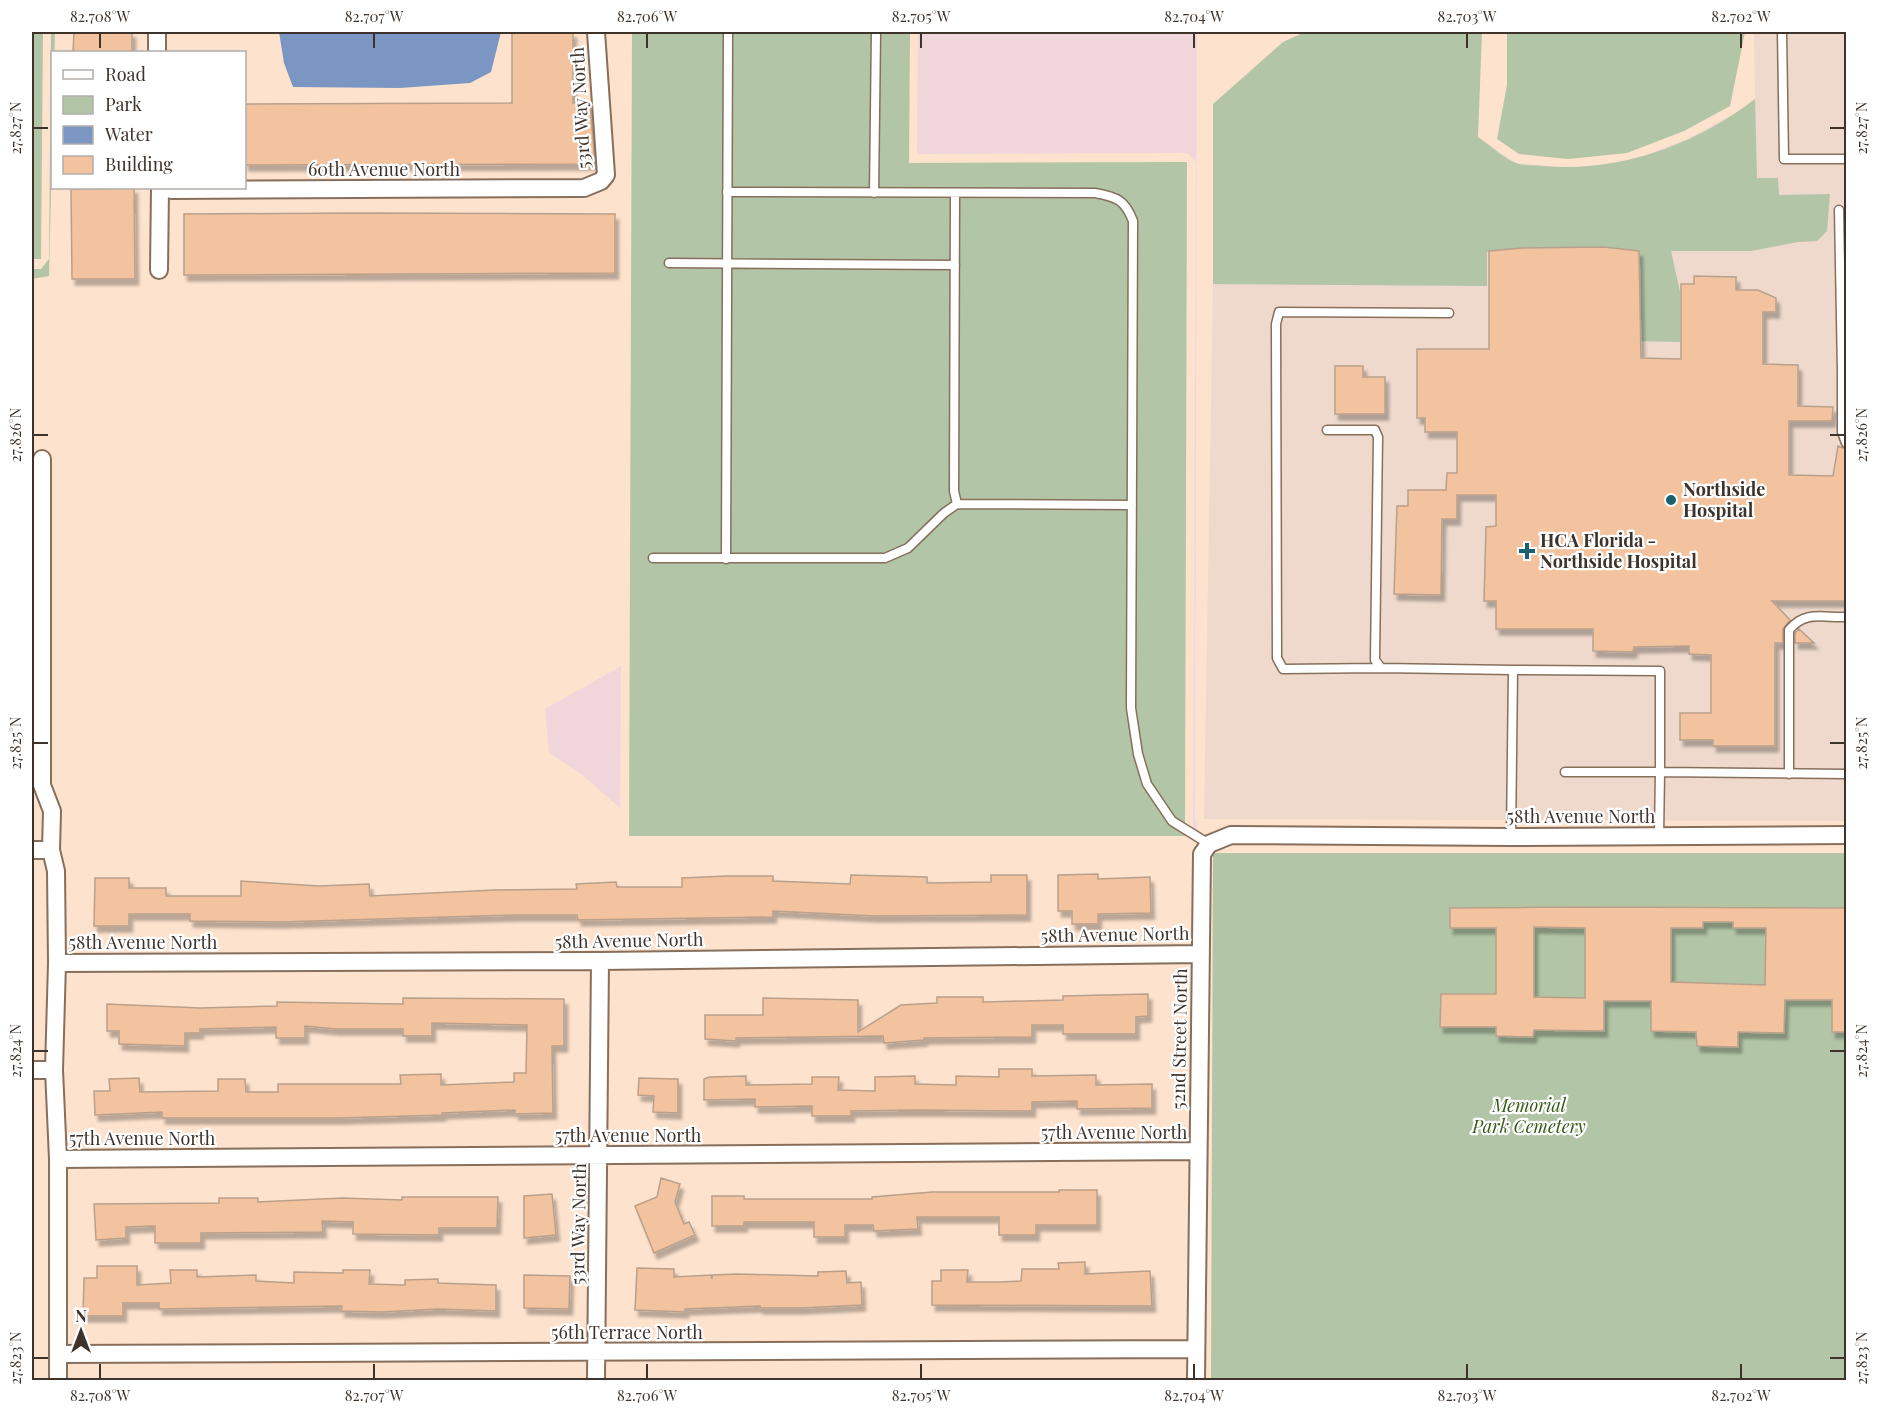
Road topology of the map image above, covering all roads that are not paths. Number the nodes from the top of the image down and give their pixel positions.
1 (157, 32) edge
2 (596, 32) edge
3 (728, 32) edge
4 (876, 32) edge
5 (1782, 32) edge
6 (157, 51) edge
7 (1846, 159) edge
8 (602, 181) joint
9 (163, 189) edge
10 (168, 189) edge
11 (727, 192) junction
12 (874, 193) junction
13 (955, 193) junction
14 (1839, 210) dead end
15 (669, 263) dead end
16 (727, 263) junction
17 (955, 265) junction
18 (159, 270) dead end
19 (1449, 313) dead end
20 (1844, 372) edge
21 (1327, 430) dead end
22 (1846, 443) edge
23 (42, 459) dead end
24 (957, 504) junction
25 (1132, 505) junction
26 (653, 558) dead end
27 (726, 559) junction
28 (1846, 617) edge
29 (1381, 668) junction
30 (1513, 670) junction
31 (1565, 772) dead end
32 (1660, 772) junction
33 (1789, 774) junction
34 (1846, 774) edge
35 (1846, 835) edge
36 (1659, 836) junction
37 (1511, 837) junction
38 (1209, 844) junction
39 (32, 850) edge
40 (51, 850) junction
41 (1200, 954) junction
42 (600, 961) junction
43 (57, 963) junction
44 (32, 1070) edge
45 (54, 1070) junction
46 (1198, 1151) junction
47 (599, 1156) junction
48 (58, 1160) junction
49 (1197, 1349) junction
50 (596, 1353) junction
51 (58, 1354) junction
52 (58, 1380) edge
53 (596, 1380) edge
54 (1196, 1380) edge

1 - 6 street
2 - 8 street, 53rd Way North
3 - 11 lane
4 - 12 lane
5 - 7 lane
8 - 10 street, 60th Avenue North
9 - 18 street
11 - 12 lane
11 - 16 lane
12 - 13 lane
13 - 17 lane
13 - 25 lane
14 - 20 lane
15 - 16 lane
16 - 17 lane
16 - 27 lane
17 - 24 lane
19 - 29 lane
20 - 22 lane
21 - 29 lane
23 - 40 street
24 - 25 lane
24 - 27 lane
25 - 38 lane
26 - 27 lane
28 - 33 lane
29 - 30 lane
30 - 32 lane
30 - 37 lane
31 - 32 lane
32 - 33 lane
32 - 36 lane
33 - 34 lane
35 - 36 street, 58th Avenue North
36 - 37 street, 58th Avenue North
37 - 38 street, 58th Avenue North
38 - 41 street, 52nd Street North
39 - 40 street
40 - 43 street
41 - 42 street, 58th Avenue North
41 - 46 street, 52nd Street North
42 - 43 street, 58th Avenue North
42 - 47 street, 53rd Way North
43 - 45 street
44 - 45 street
45 - 48 street
46 - 47 street, 57th Avenue North
46 - 49 street, 52nd Street North
47 - 48 street, 57th Avenue North
47 - 50 street, 53rd Way North
48 - 51 street
49 - 50 street, 56th Terrace North
49 - 54 street, 52nd Street North
50 - 51 street, 56th Terrace North
50 - 53 street, 53rd Way North
51 - 52 street

